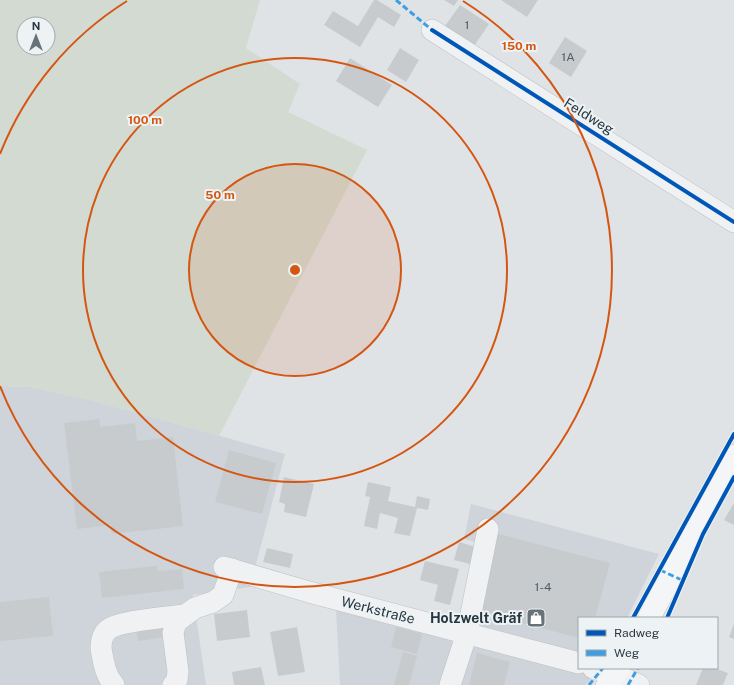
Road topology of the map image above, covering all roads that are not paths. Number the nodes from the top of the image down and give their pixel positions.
1 (432, 30) dead end
2 (734, 222) edge
3 (734, 456) edge
4 (488, 529) dead end
5 (184, 615) junction
6 (650, 617) edge
7 (467, 633) junction
8 (578, 663) edge
9 (596, 669) edge
10 (614, 676) edge
11 (114, 685) edge
12 (172, 685) edge
13 (450, 685) edge
14 (639, 685) edge

1 - 2 street, Feldweg
3 - 6 main road
4 - 7 street
5 - 7 street, Werkstraße
5 - 11 street
5 - 12 street
7 - 8 street, Werkstraße
7 - 13 street
9 - 10 street
10 - 14 street

